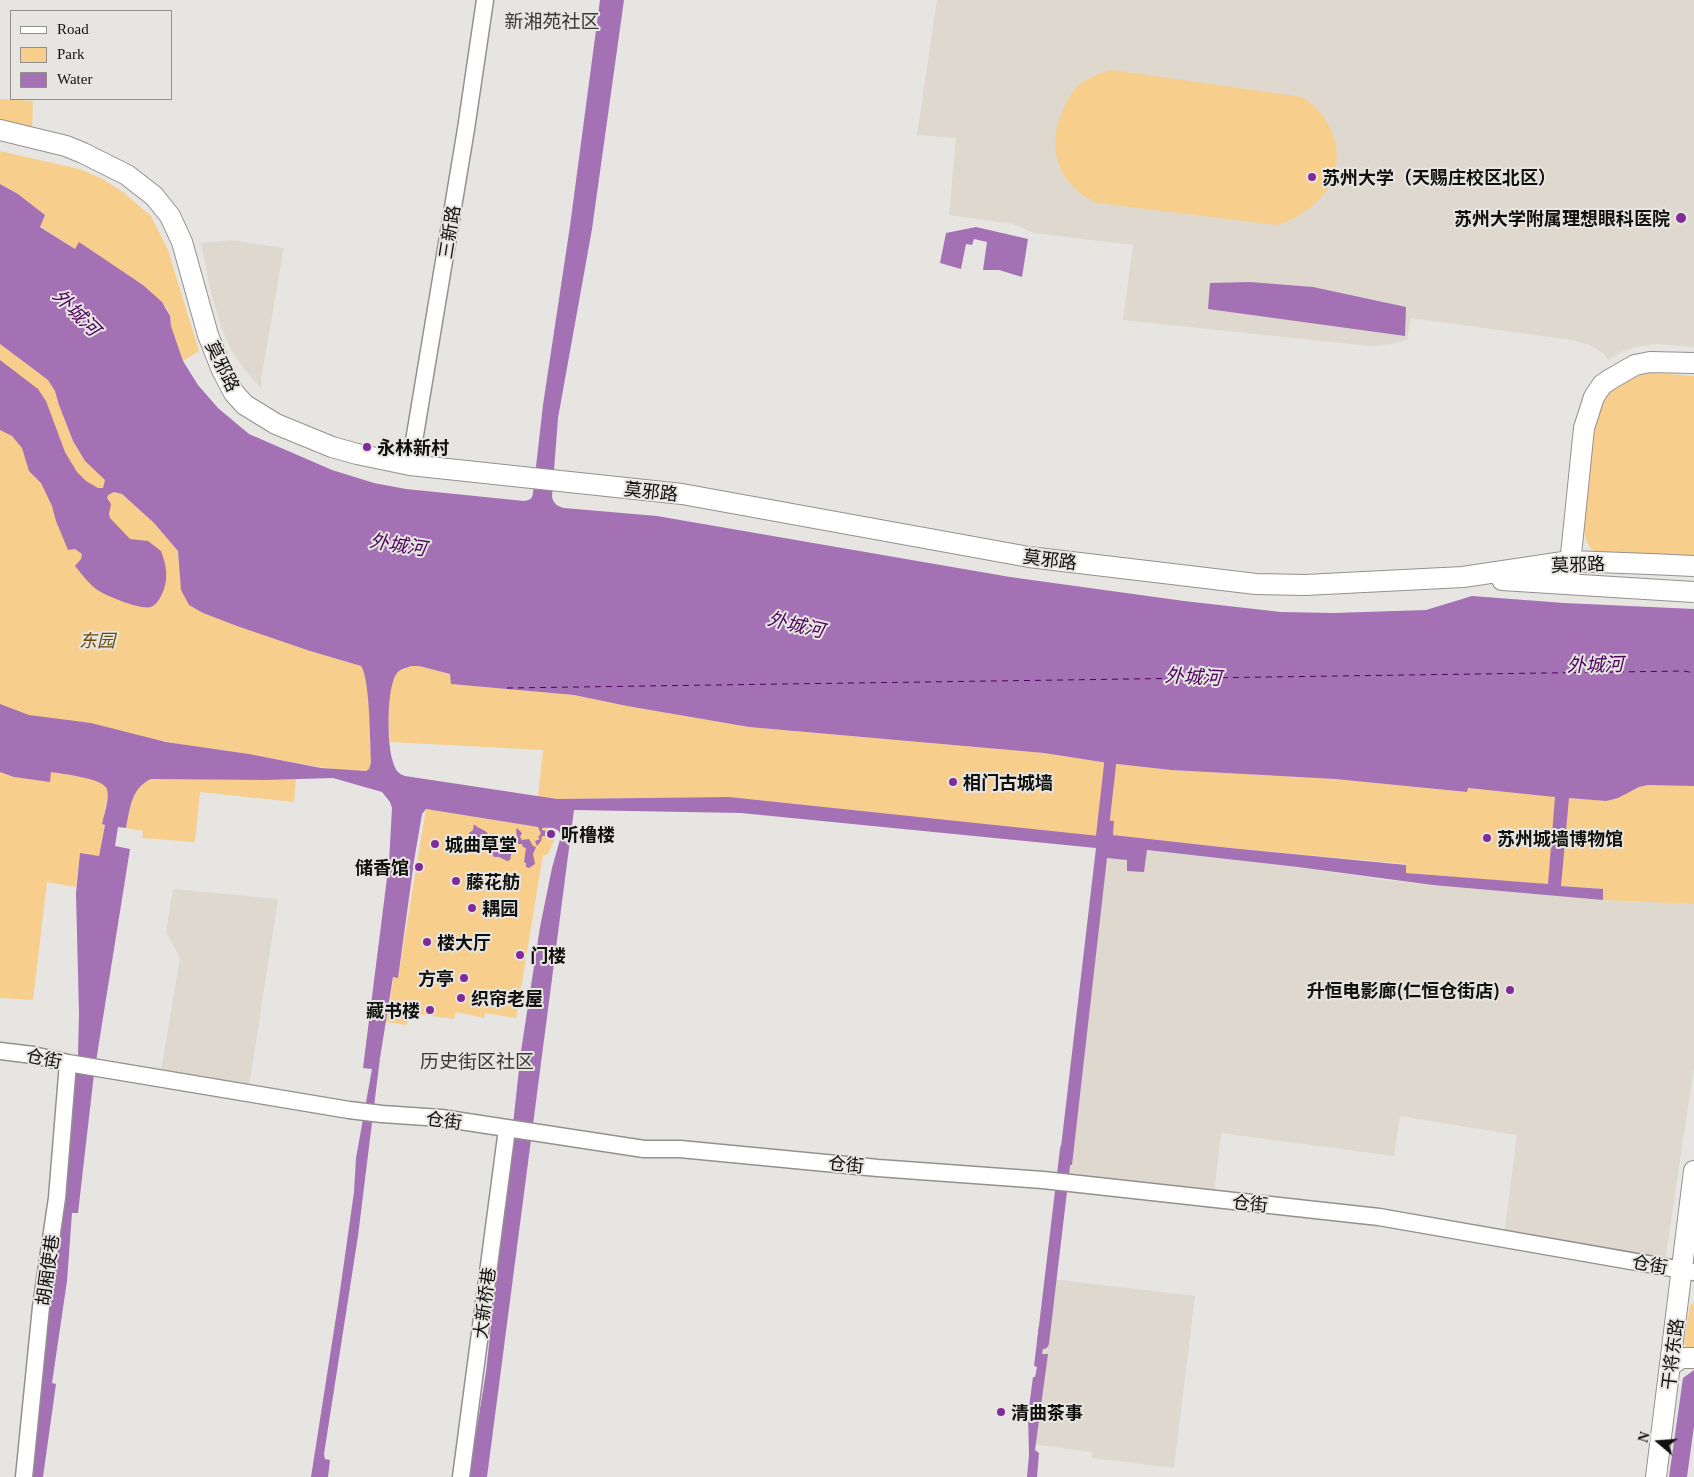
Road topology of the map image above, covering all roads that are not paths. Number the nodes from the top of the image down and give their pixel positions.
1 (485, 0) edge
2 (0, 130) edge
3 (1694, 363) edge
4 (410, 465) junction
5 (1570, 561) junction
6 (1694, 566) edge
7 (1463, 577) junction
8 (1568, 584) junction
9 (1694, 592) edge
10 (0, 1052) edge
11 (70, 1063) junction
12 (509, 1129) junction
13 (1694, 1171) edge
14 (1688, 1271) edge
15 (1694, 1358) edge
16 (1670, 1366) junction
17 (24, 1477) edge
18 (461, 1477) edge
19 (1656, 1477) edge

1 - 4 street, 三新路
2 - 4 main road, 莫邪路
3 - 5 main road
4 - 7 main road, 莫邪路
5 - 6 main road, 莫邪路, bridge
5 - 7 main road, 莫邪路
5 - 8 main road
7 - 8 main road, 莫邪路
8 - 9 main road, 莫邪路, bridge
10 - 11 street, 仓街
11 - 12 street, 仓街
11 - 17 street, 胡厢使巷
12 - 14 street, 仓街
12 - 18 street, 大新桥巷
13 - 14 main road, 干将东路
14 - 16 main road, 干将东路
15 - 16 main road
16 - 19 main road, 干将东路

